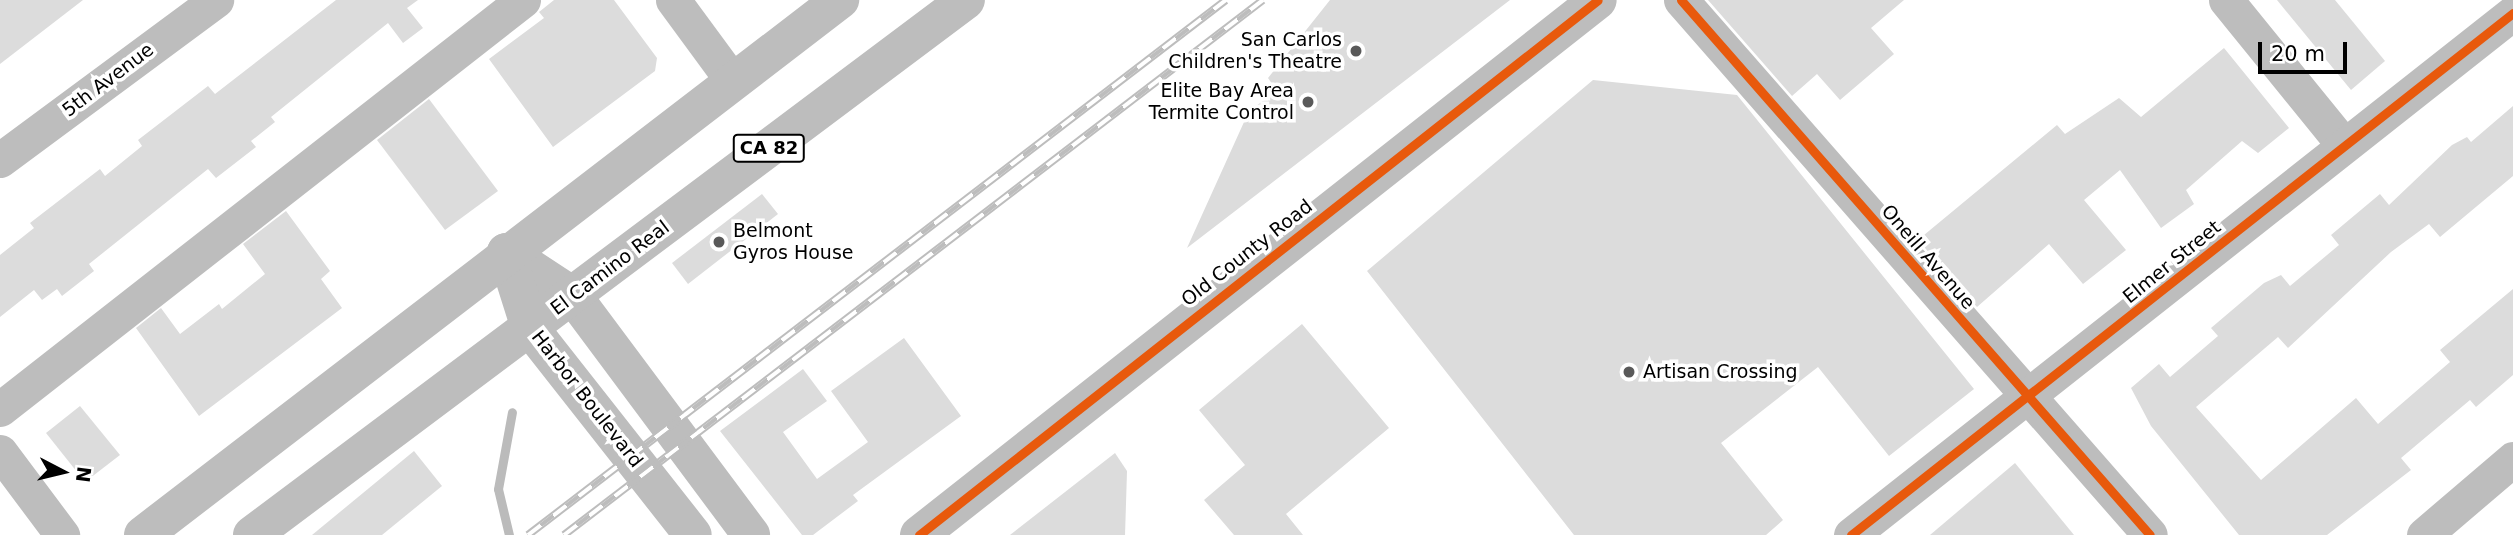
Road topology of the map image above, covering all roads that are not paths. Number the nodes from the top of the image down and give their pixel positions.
1 (216, 0) edge
2 (523, 0) edge
3 (673, 0) edge
4 (840, 0) edge
5 (965, 0) edge
6 (1598, 0) edge
7 (1681, 0) edge
8 (2226, 0) edge
9 (2513, 13) edge
10 (731, 79) junction
11 (2344, 145) junction
12 (0, 160) edge
13 (506, 252) junction
14 (573, 296) junction
15 (530, 328) junction
16 (2030, 400) junction
17 (0, 409) edge
18 (0, 452) edge
19 (2513, 459) edge
20 (62, 535) edge
21 (143, 535) edge
22 (252, 535) edge
23 (693, 535) edge
24 (751, 535) edge
25 (919, 535) edge
26 (1851, 535) edge
27 (2150, 535) edge
28 (2424, 535) edge

1 - 12 street, 5th Avenue
2 - 17 street
3 - 10 street
4 - 10 main road
5 - 14 main road, El Camino Real / CA 82
6 - 25 main road, Old County Road
7 - 16 street, Oneill Avenue
8 - 11 street
9 - 11 street, Elmer Street
10 - 13 main road
11 - 16 street, Elmer Street
13 - 14 main road
13 - 15 main road, Harbor Boulevard
13 - 21 main road
14 - 15 main road, El Camino Real / CA 82
14 - 24 main road
15 - 22 main road, El Camino Real / CA 82
15 - 23 main road, Harbor Boulevard
16 - 26 street, Elmer Street
16 - 27 street, Oneill Avenue
18 - 20 street
19 - 28 street

